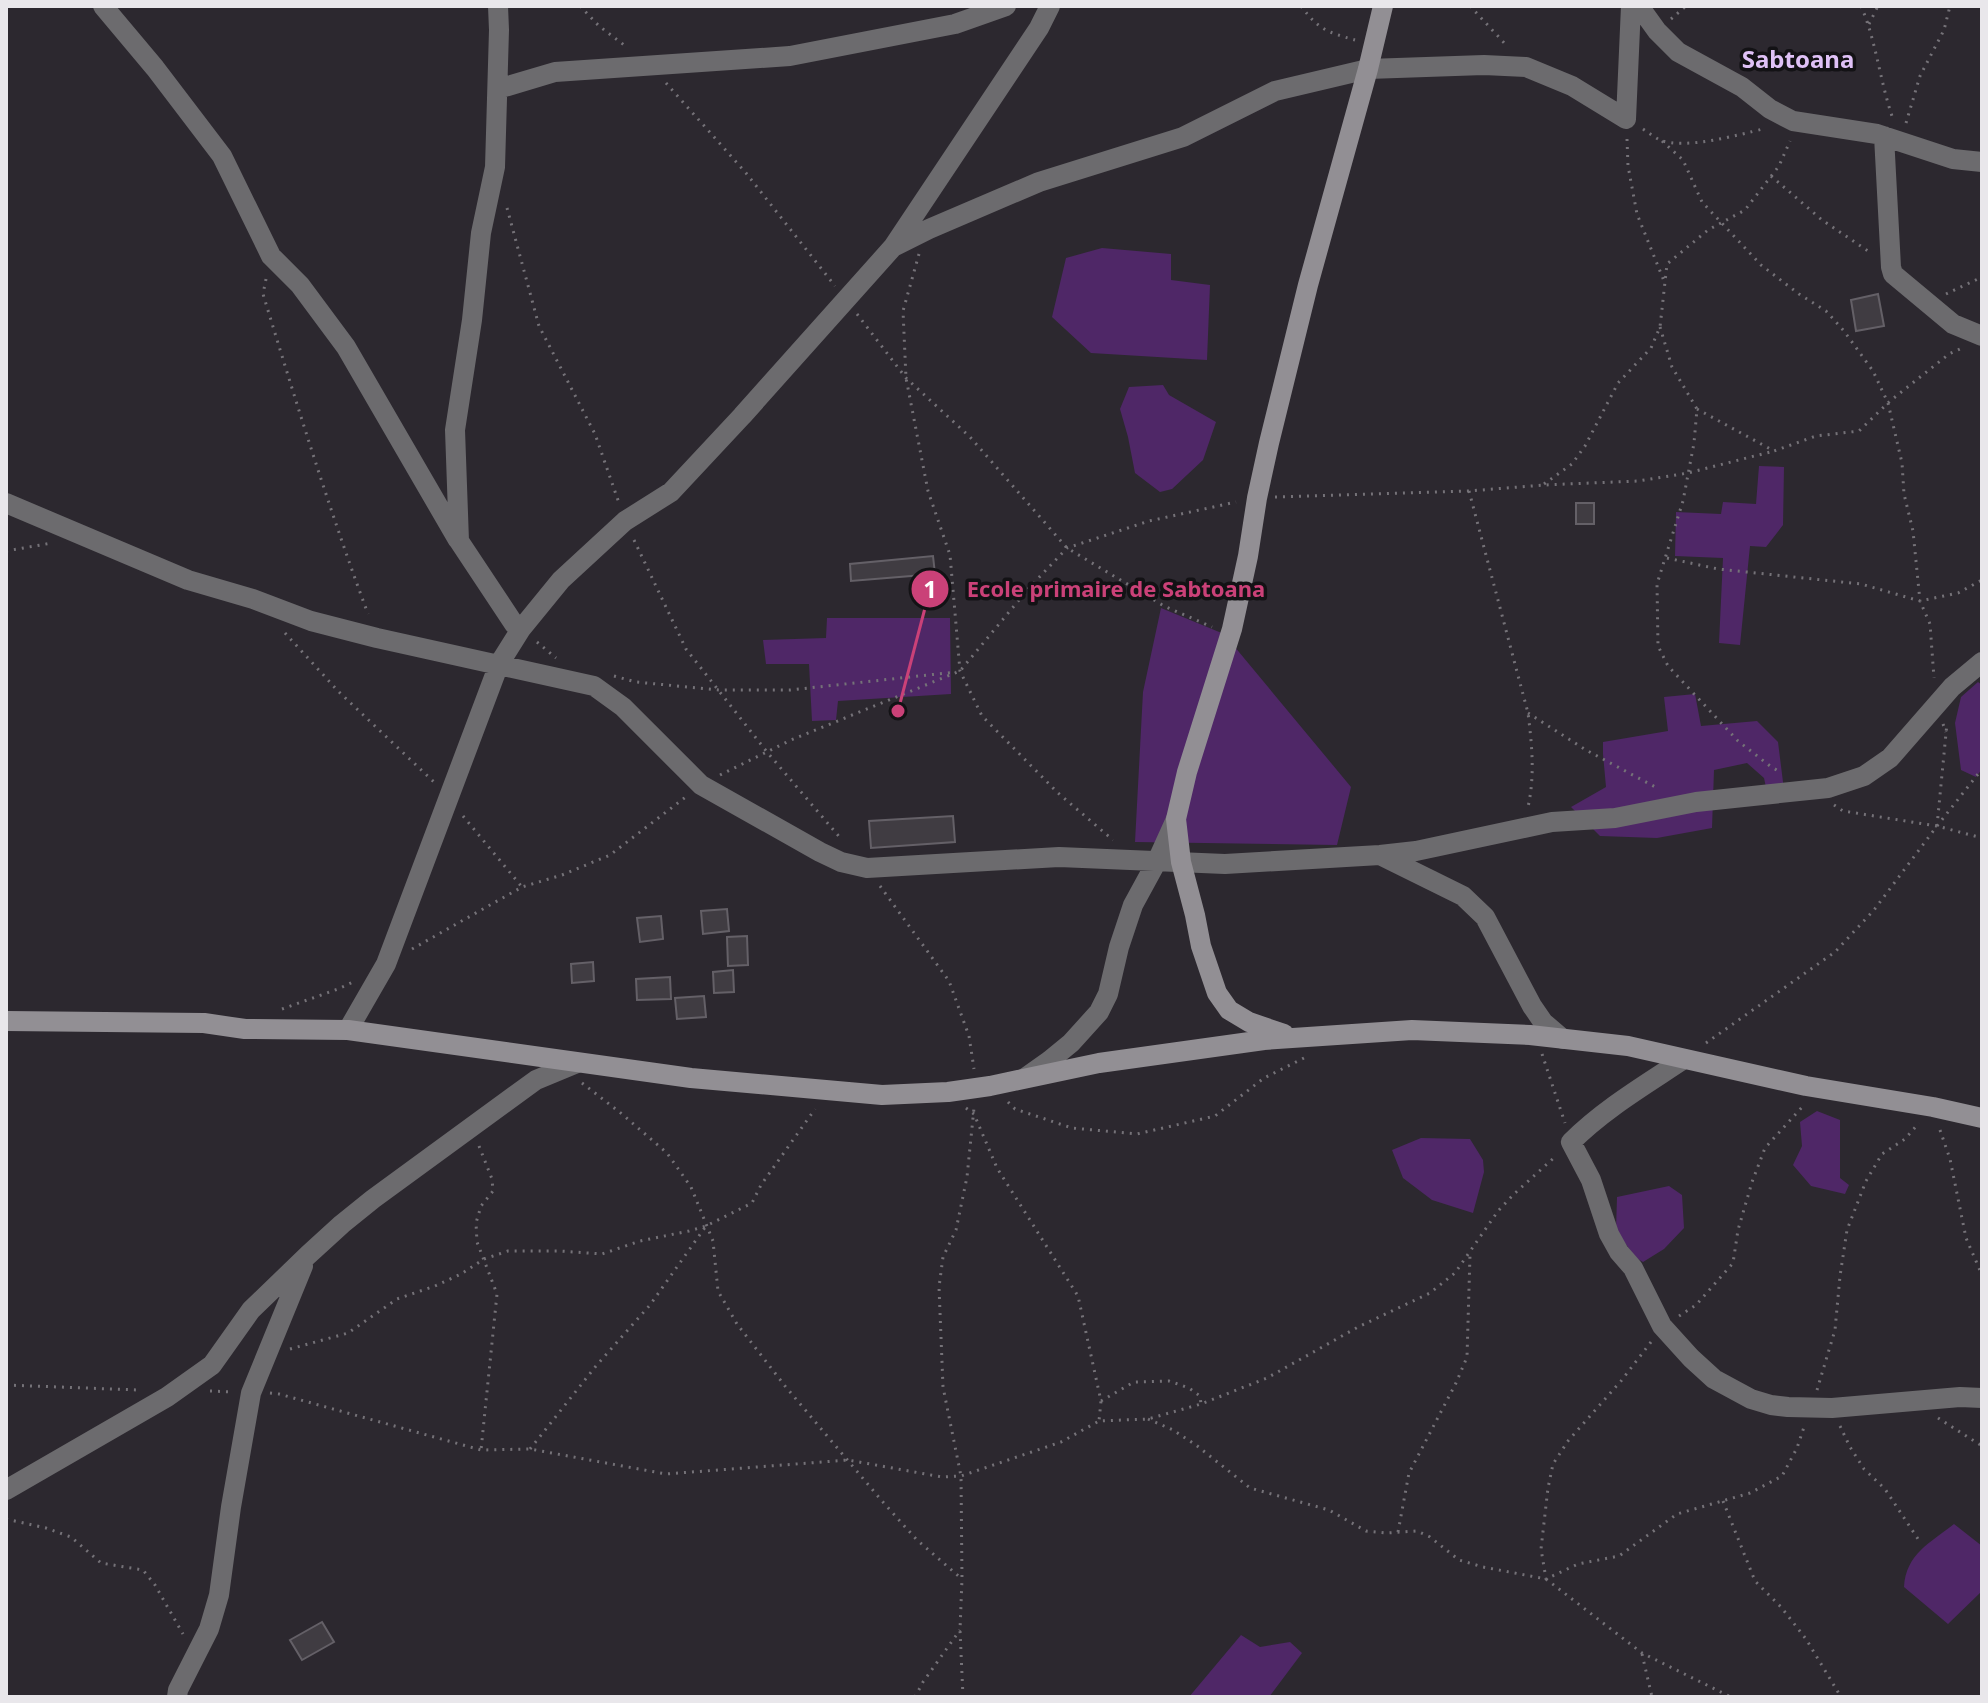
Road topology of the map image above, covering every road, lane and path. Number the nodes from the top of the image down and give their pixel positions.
1 (103, 6) edge
2 (498, 6) edge
3 (580, 6) edge
4 (1006, 6) edge
5 (1050, 6) edge
6 (1301, 6) edge
7 (1383, 6) edge
8 (1470, 6) edge
9 (1631, 6) edge
10 (1639, 6) edge
11 (1861, 6) edge
12 (1878, 6) edge
13 (1950, 6) edge
14 (1869, 24) junction
15 (1374, 46) junction
16 (651, 66) junction
17 (1526, 67) junction
18 (1368, 69) junction
19 (498, 89) junction
20 (1626, 119) junction
21 (1798, 123) junction
22 (1763, 129) dead end
23 (1892, 139) junction
24 (1662, 141) junction
25 (1982, 162) edge
26 (495, 167) junction
27 (1771, 176) junction
28 (1722, 223) junction
29 (929, 229) junction
30 (893, 247) junction
31 (271, 256) junction
32 (1891, 267) junction
33 (1982, 277) edge
34 (1665, 283) junction
35 (846, 300) junction
36 (1928, 302) junction
37 (1660, 327) junction
38 (1977, 340) edge
39 (906, 378) junction
40 (1888, 403) junction
41 (1697, 409) junction
42 (1774, 451) junction
43 (1688, 473) junction
44 (1544, 485) junction
45 (1469, 491) junction
46 (1257, 498) junction
47 (6, 503) edge
48 (625, 521) junction
49 (87, 536) junction
50 (459, 541) junction
51 (1067, 548) junction
52 (6, 551) edge
53 (1665, 558) junction
54 (1982, 580) edge
55 (1920, 601) junction
56 (521, 629) junction
57 (1232, 629) junction
58 (285, 633) dead end
59 (377, 638) junction
60 (1982, 662) edge
61 (499, 664) junction
62 (960, 671) junction
63 (606, 674) dead end
64 (719, 690) junction
65 (1528, 713) junction
66 (1941, 713) junction
67 (1946, 732) junction
68 (767, 752) junction
69 (1982, 769) edge
70 (1780, 772) dead end
71 (701, 785) junction
72 (1812, 789) junction
73 (448, 798) junction
74 (1696, 802) junction
75 (1176, 819) junction
76 (1937, 826) junction
77 (1522, 829) junction
78 (1982, 838) edge
79 (847, 845) dead end
80 (1380, 855) junction
81 (1148, 861) junction
82 (1181, 862) junction
83 (867, 868) junction
84 (522, 887) junction
85 (386, 964) junction
86 (278, 1011) dead end
87 (6, 1021) edge
88 (348, 1030) junction
89 (1539, 1036) junction
90 (1294, 1038) junction
91 (1563, 1039) junction
92 (1306, 1057) dead end
93 (1684, 1059) junction
94 (570, 1066) junction
95 (1025, 1078) junction
96 (984, 1087) junction
97 (827, 1090) junction
98 (948, 1092) junction
99 (1933, 1107) junction
100 (974, 1114) junction
101 (1982, 1118) edge
102 (472, 1126) junction
103 (1571, 1142) junction
104 (706, 1226) junction
105 (308, 1255) junction
106 (1470, 1255) junction
107 (484, 1259) junction
108 (1982, 1275) edge
109 (265, 1356) junction
110 (6, 1385) edge
111 (178, 1389) junction
112 (251, 1393) junction
113 (1982, 1398) edge
114 (1101, 1401) junction
115 (1914, 1401) junction
116 (1201, 1404) junction
117 (1822, 1407) junction
118 (1148, 1419) junction
119 (1099, 1421) junction
120 (1982, 1446) edge
121 (530, 1449) junction
122 (481, 1450) junction
123 (848, 1460) junction
124 (961, 1476) junction
125 (6, 1490) edge
126 (1723, 1501) junction
127 (6, 1519) edge
128 (1398, 1532) junction
129 (1920, 1542) dead end
130 (962, 1579) junction
131 (1546, 1579) junction
132 (960, 1630) junction
133 (1642, 1653) junction
134 (195, 1655) junction
135 (177, 1697) edge
136 (915, 1697) edge
137 (963, 1697) edge
138 (1652, 1697) edge
139 (1731, 1697) edge
140 (1841, 1697) edge

1 - 31 street
2 - 19 street
3 - 16 path
4 - 16 street
5 - 30 street
6 - 15 path
7 - 15 street
8 - 17 path
9 - 20 street
10 - 21 street
11 - 14 path
12 - 14 path
13 - 23 path
14 - 23 path
15 - 18 street
16 - 19 street
16 - 35 path
17 - 18 street
17 - 20 street
18 - 29 street
18 - 46 street
19 - 26 street
20 - 24 path
20 - 34 path
21 - 23 street
21 - 27 path
22 - 24 path
23 - 25 street
23 - 32 street
24 - 28 path
26 - 48 path
26 - 50 street
27 - 28 path
27 - 32 path
28 - 34 path
28 - 40 path
29 - 30 street
29 - 39 path
30 - 35 street
31 - 50 street
31 - 59 path
32 - 36 street
33 - 36 path
34 - 37 path
35 - 39 path
35 - 48 street
36 - 38 street
37 - 41 path
37 - 44 path
38 - 40 path
39 - 51 path
39 - 62 path
40 - 42 path
40 - 55 path
41 - 42 path
41 - 43 path
42 - 43 path
43 - 44 path
43 - 53 path
44 - 45 path
45 - 46 path
45 - 65 path
46 - 51 path
46 - 57 street
47 - 49 street
48 - 56 street
48 - 64 path
49 - 52 path
49 - 59 street
50 - 56 street
51 - 57 path
51 - 62 path
53 - 55 path
53 - 70 path
54 - 55 path
55 - 66 path
56 - 61 street
57 - 75 street
58 - 73 path
59 - 61 street
60 - 66 street
61 - 71 street
61 - 73 street
62 - 64 path
62 - 68 path
62 - 81 path
63 - 64 path
64 - 68 path
65 - 74 path
65 - 77 path
66 - 67 path
66 - 67 path
66 - 72 street
67 - 76 path
68 - 71 path
68 - 79 path
69 - 76 path
71 - 83 street
71 - 84 path
72 - 74 street
72 - 76 path
73 - 84 path
73 - 85 street
74 - 77 street
75 - 81 street
75 - 82 street
76 - 78 path
76 - 93 path
77 - 80 street
80 - 82 street
80 - 91 street
81 - 82 street
81 - 83 street
81 - 95 street
82 - 90 street
83 - 96 path
84 - 85 path
85 - 86 path
85 - 88 street
87 - 88 street
88 - 94 street
89 - 90 street
89 - 91 street
89 - 103 path
90 - 95 street
91 - 93 street
92 - 96 path
93 - 99 street
93 - 103 street
94 - 97 street
94 - 102 street
94 - 104 path
95 - 96 street
96 - 98 street
96 - 100 path
97 - 98 street
97 - 104 path
98 - 100 path
99 - 101 street
99 - 108 path
99 - 117 path
100 - 114 path
100 - 124 path
102 - 105 street
102 - 107 path
103 - 106 path
103 - 117 street
104 - 107 path
104 - 121 path
104 - 123 path
105 - 109 street
105 - 111 street
106 - 116 path
106 - 128 path
107 - 109 path
107 - 122 path
109 - 112 street
110 - 111 path
111 - 112 path
111 - 125 street
112 - 122 path
112 - 134 street
113 - 115 street
114 - 116 path
114 - 119 path
115 - 117 street
115 - 120 path
116 - 118 path
117 - 126 path
117 - 129 path
118 - 119 path
118 - 128 path
119 - 124 path
121 - 122 path
121 - 123 path
123 - 124 path
123 - 130 path
124 - 130 path
126 - 131 path
126 - 140 path
127 - 134 path
128 - 131 path
130 - 132 path
131 - 133 path
132 - 136 path
132 - 137 path
133 - 138 path
133 - 139 path
134 - 135 street

